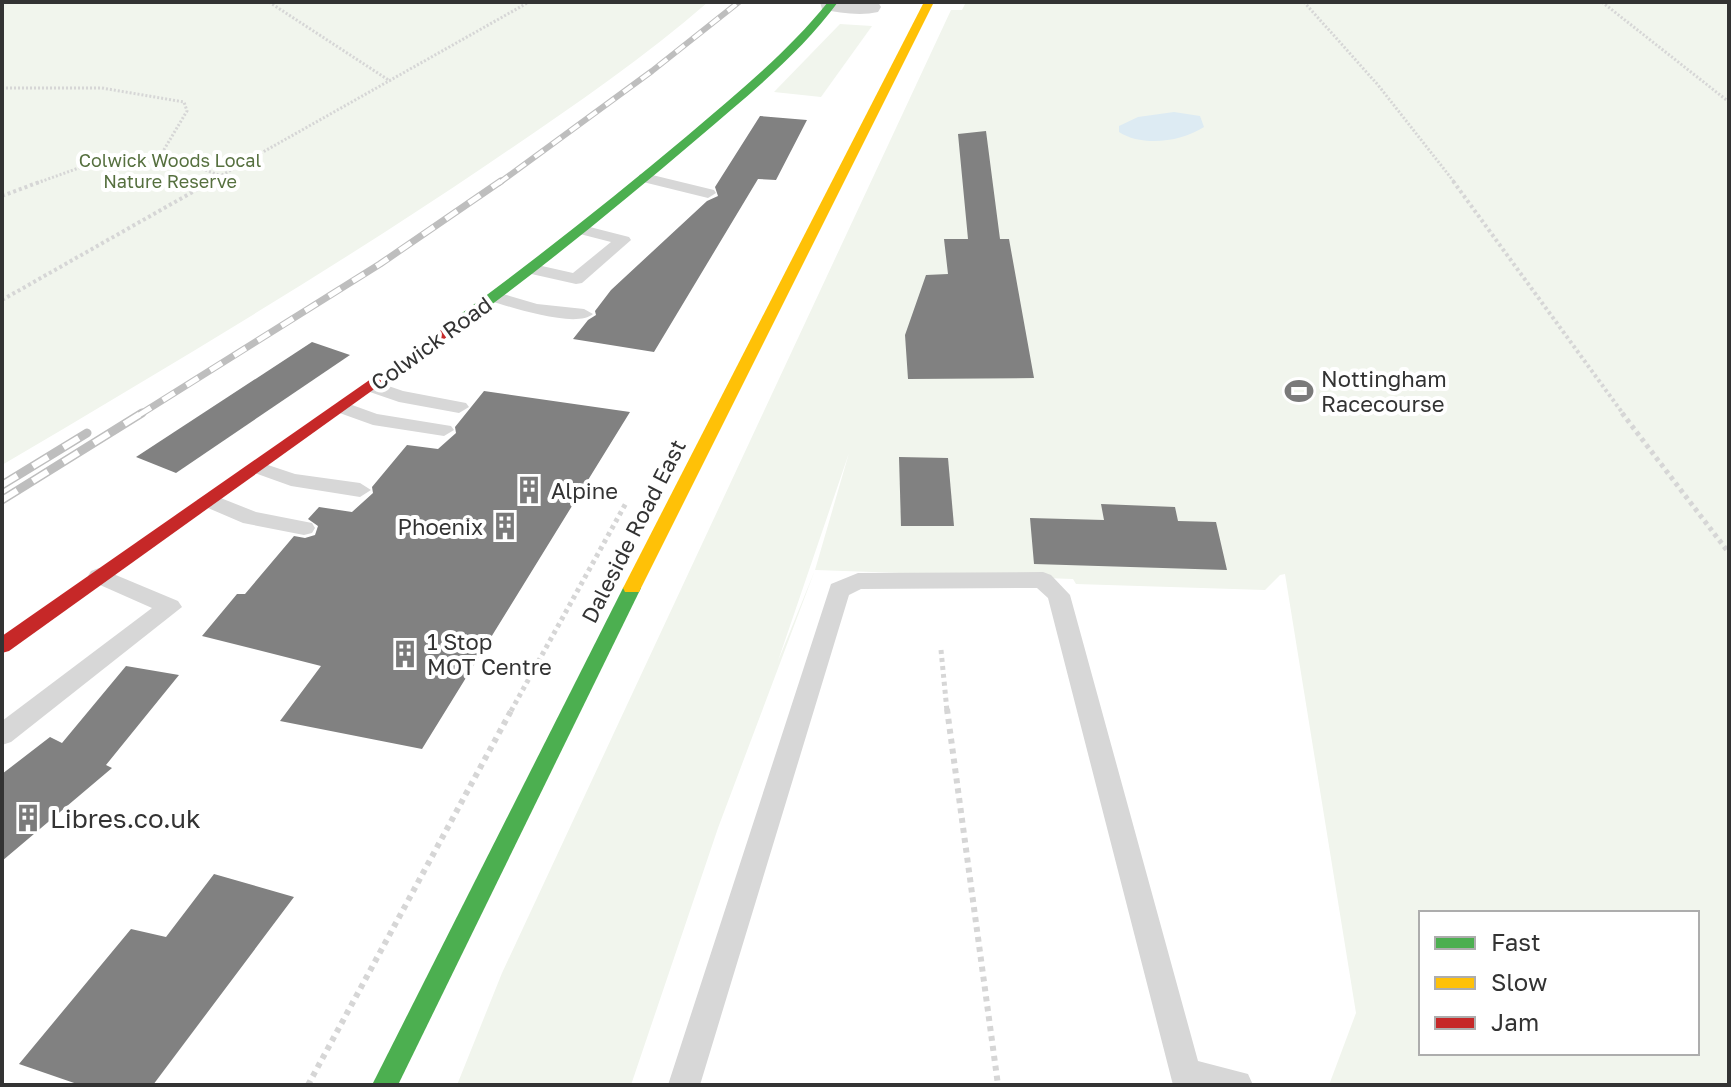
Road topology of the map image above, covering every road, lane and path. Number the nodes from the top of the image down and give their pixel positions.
1 (269, 2) edge
2 (529, 2) edge
3 (929, 2) edge
4 (1304, 2) edge
5 (1602, 2) edge
6 (832, 3) edge
7 (869, 7) dead end
8 (391, 81) junction
9 (2, 88) edge
10 (1729, 102) edge
11 (159, 154) dead end
12 (222, 177) junction
13 (644, 178) junction
14 (708, 193) dead end
15 (2, 196) edge
16 (582, 230) junction
17 (533, 269) junction
18 (496, 297) junction
19 (2, 300) edge
20 (584, 314) dead end
21 (371, 386) junction
22 (341, 407) junction
23 (459, 407) dead end
24 (444, 430) dead end
25 (256, 467) junction
26 (360, 490) dead end
27 (629, 498) dead end
28 (208, 500) junction
29 (304, 528) dead end
30 (1729, 553) edge
31 (99, 576) junction
32 (2, 646) edge
33 (941, 650) dead end
34 (2, 735) edge
35 (1187, 1079) edge
36 (308, 1085) edge
37 (385, 1085) edge
38 (684, 1085) edge
39 (998, 1085) edge
40 (1237, 1085) edge

1 - 8 path
2 - 8 path
3 - 37 main road, Daleside Road East
4 - 30 path
5 - 10 path
6 - 7 street, Colwick Road
6 - 13 main road, Colwick Road
8 - 12 path
9 - 12 path
11 - 15 path
12 - 19 path
13 - 14 lane
13 - 16 main road, Colwick Road
16 - 17 main road, Colwick Road
16 - 17 lane
17 - 18 main road, Colwick Road
18 - 20 lane
18 - 21 main road, Colwick Road
21 - 22 main road, Colwick Road
21 - 23 lane
22 - 24 lane
22 - 25 main road, Colwick Road
25 - 26 lane
25 - 28 main road, Colwick Road
27 - 36 path
28 - 29 lane
28 - 31 main road, Colwick Road
31 - 32 main road, Colwick Road
31 - 34 lane
33 - 39 path
35 - 38 lane
35 - 40 lane

